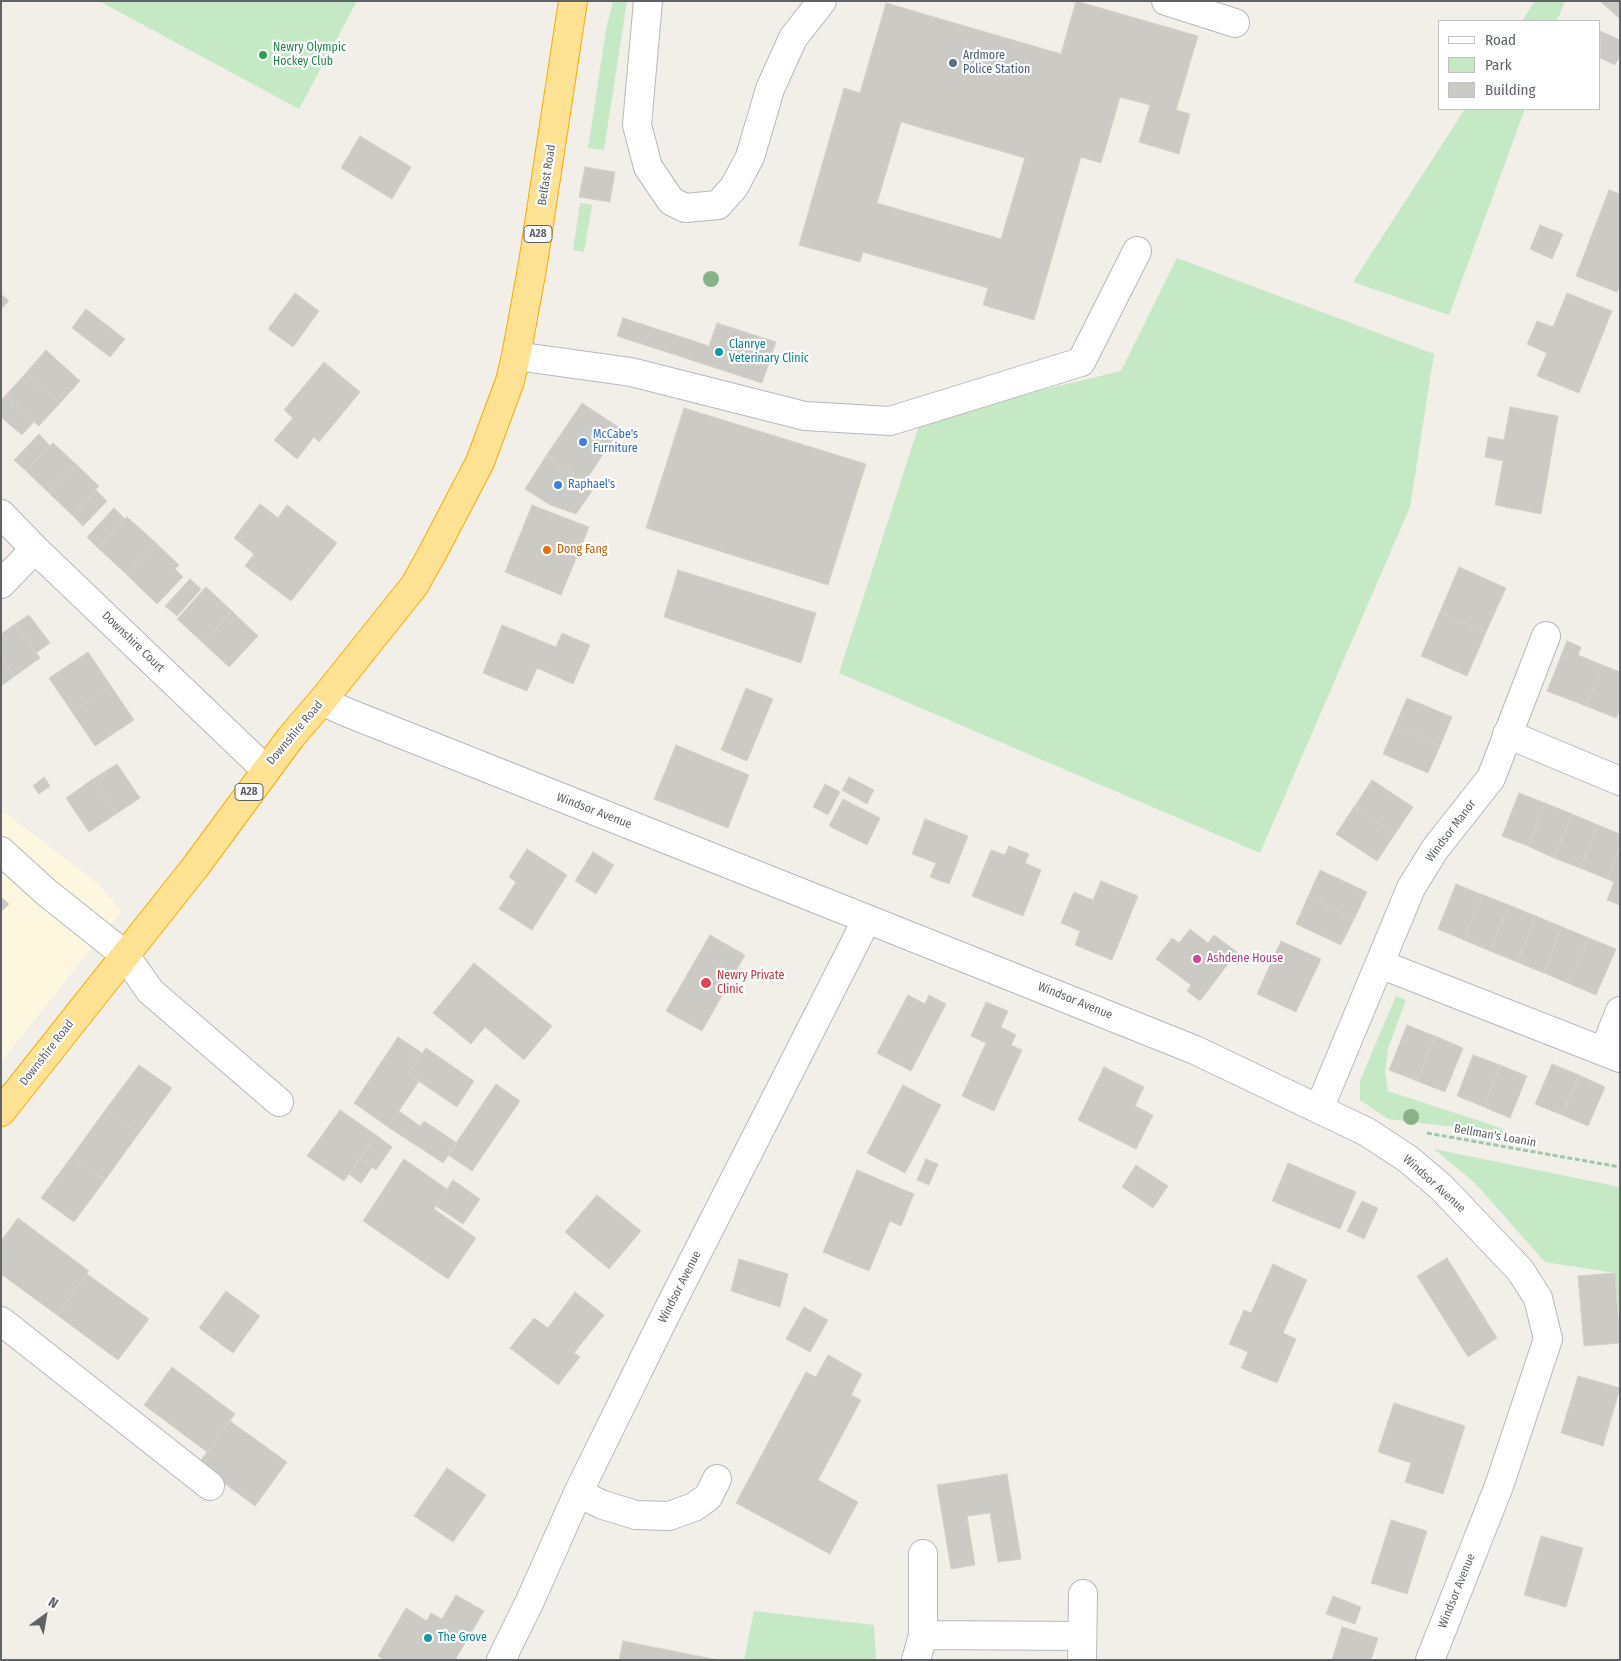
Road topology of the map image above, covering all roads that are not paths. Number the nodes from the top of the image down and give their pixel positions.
1 (573, 1) edge
2 (648, 1) edge
3 (822, 1) edge
4 (1166, 1) edge
5 (1235, 23) dead end
6 (1137, 251) dead end
7 (516, 356) junction
8 (480, 462) joint
9 (1, 514) edge
10 (34, 549) junction
11 (1, 584) edge
12 (1546, 636) dead end
13 (322, 700) junction
14 (1507, 734) junction
15 (265, 769) junction
16 (1620, 781) edge
17 (1, 851) edge
18 (867, 918) junction
19 (125, 955) junction
20 (1380, 964) junction
21 (1620, 1011) edge
22 (1612, 1055) edge
23 (279, 1102) dead end
24 (1319, 1109) junction
25 (1, 1112) edge
26 (1, 1322) edge
27 (717, 1479) dead end
28 (210, 1486) dead end
29 (578, 1493) junction
30 (923, 1554) dead end
31 (1083, 1594) dead end
32 (919, 1647) edge
33 (1082, 1648) edge
34 (500, 1660) edge
35 (1430, 1660) edge

1 - 7 highway, Belfast Road / A28
2 - 3 street
4 - 5 street
6 - 7 street
7 - 8 highway, Belfast Road / A28
8 - 13 highway, Downshire Road / A28
9 - 10 street, Downshire Court
10 - 11 street
10 - 15 street, Downshire Court
12 - 14 street, Windsor Manor
13 - 15 highway, Downshire Road / A28
13 - 18 street, Windsor Avenue
14 - 16 street
14 - 20 street, Windsor Manor
15 - 19 highway, Downshire Road / A28
17 - 19 street
18 - 24 street, Windsor Avenue
18 - 29 street, Windsor Avenue
19 - 23 street
19 - 25 highway, Downshire Road / A28
20 - 22 street
20 - 24 street, Windsor Manor
21 - 22 street
24 - 35 street, Windsor Avenue
26 - 28 street
27 - 29 street
29 - 34 street, Windsor Avenue
30 - 32 street
31 - 33 street
32 - 33 street

